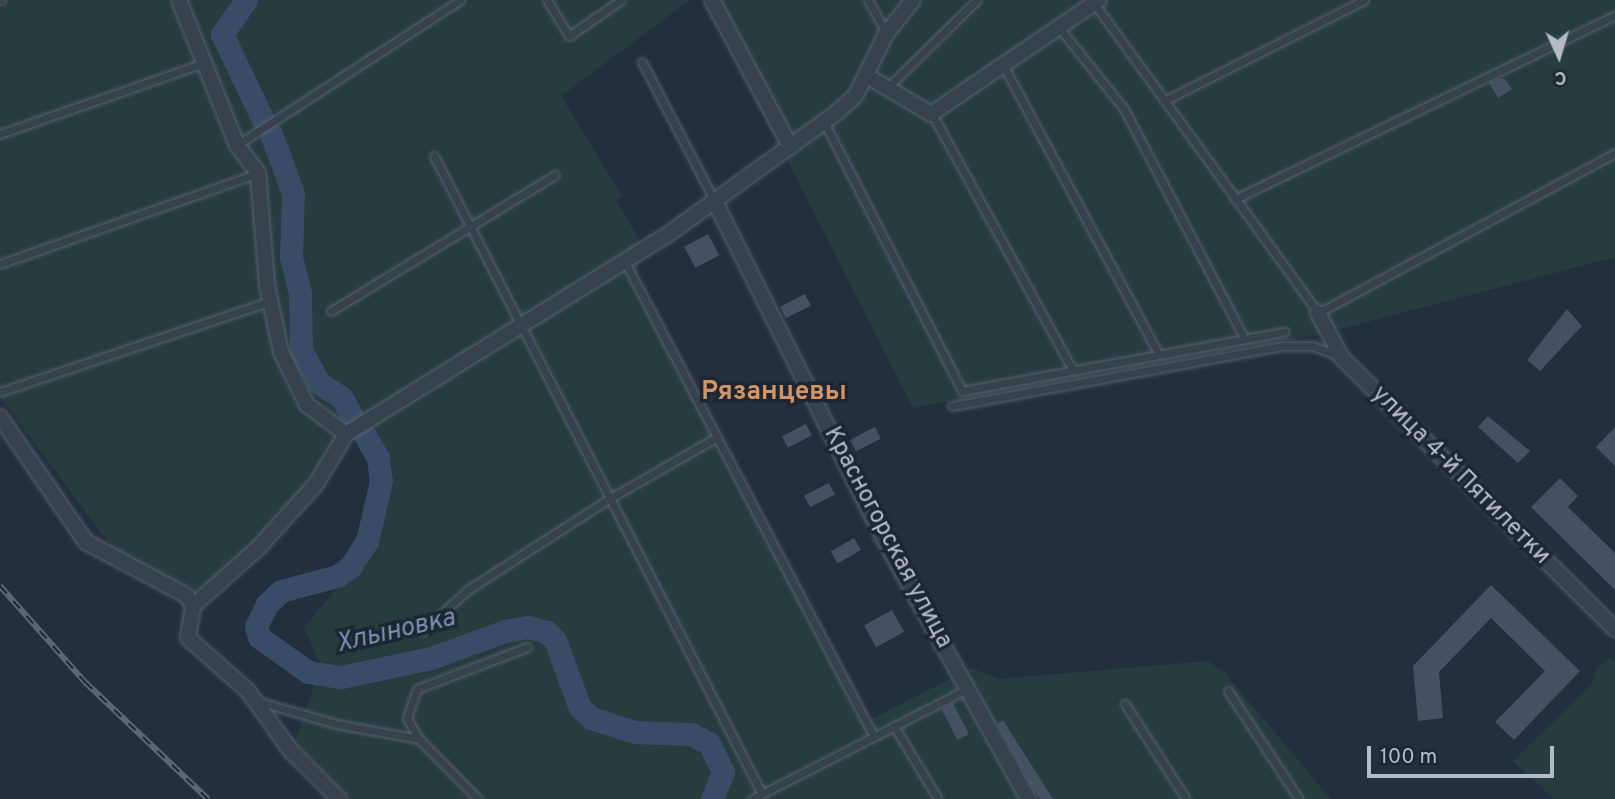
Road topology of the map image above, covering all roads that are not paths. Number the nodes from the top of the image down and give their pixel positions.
1 (179, 0) edge
2 (460, 0) edge
3 (547, 0) edge
4 (621, 0) edge
5 (712, 0) edge
6 (868, 0) edge
7 (913, 0) edge
8 (977, 0) edge
9 (1364, 0) edge
10 (1096, 1) edge
11 (1615, 15) edge
12 (1061, 30) junction
13 (886, 34) junction
14 (642, 62) dead end
15 (204, 63) junction
16 (1004, 67) junction
17 (867, 76) junction
18 (885, 90) junction
19 (1164, 101) junction
20 (931, 114) junction
21 (824, 122) junction
22 (0, 134) edge
23 (237, 145) junction
24 (790, 146) junction
25 (1615, 152) edge
26 (434, 156) dead end
27 (258, 173) junction
28 (555, 175) dead end
29 (1236, 199) junction
30 (713, 200) junction
31 (468, 229) junction
32 (625, 261) junction
33 (0, 264) edge
34 (270, 300) junction
35 (331, 311) dead end
36 (1318, 313) junction
37 (517, 326) junction
38 (1285, 332) dead end
39 (1244, 338) junction
40 (1159, 355) junction
41 (1342, 358) junction
42 (1073, 370) junction
43 (0, 393) edge
44 (952, 406) dead end
45 (0, 417) edge
46 (346, 434) junction
47 (717, 438) junction
48 (607, 499) junction
49 (193, 606) junction
50 (1615, 629) edge
51 (422, 631) dead end
52 (527, 647) dead end
53 (968, 689) junction
54 (1228, 691) dead end
55 (257, 701) junction
56 (1125, 704) dead end
57 (894, 726) junction
58 (873, 735) junction
59 (419, 739) junction
60 (762, 794) junction
61 (340, 799) edge
62 (478, 799) edge
63 (752, 799) edge
64 (938, 799) edge
65 (1028, 799) edge
66 (1186, 799) edge
67 (1299, 799) edge

1 - 15 street
2 - 23 lane
3 - 4 lane
5 - 24 street
6 - 13 lane
7 - 13 street
8 - 18 lane
9 - 19 lane
10 - 12 street
10 - 19 lane
11 - 29 lane
12 - 16 street
12 - 39 lane
13 - 17 street
14 - 30 lane
15 - 22 lane
15 - 23 street
16 - 20 street
16 - 40 lane
17 - 18 street
17 - 21 street
18 - 20 street
19 - 29 lane
20 - 42 lane
21 - 24 street
21 - 42 lane
23 - 27 street
24 - 30 street
25 - 36 lane
26 - 31 lane
27 - 33 lane
27 - 34 street
28 - 31 lane
29 - 36 lane
30 - 32 street
30 - 53 street, Красногорская улица
31 - 35 lane
31 - 37 lane
32 - 37 street
32 - 47 lane
34 - 43 lane
34 - 46 street
36 - 41 street, улица 4-й Пятилетки
37 - 46 street
37 - 48 lane
38 - 39 lane
39 - 40 lane
40 - 42 lane
41 - 44 lane
41 - 50 street, улица 4-й Пятилетки
45 - 49 street
46 - 49 street
47 - 48 lane
47 - 58 lane
48 - 51 lane
48 - 60 lane
49 - 55 street
52 - 59 lane
53 - 57 lane
53 - 65 street, Красногорская улица
54 - 67 lane
55 - 59 lane
55 - 61 street
56 - 66 lane
57 - 58 lane
57 - 64 lane
58 - 60 lane
59 - 62 lane
60 - 63 lane

